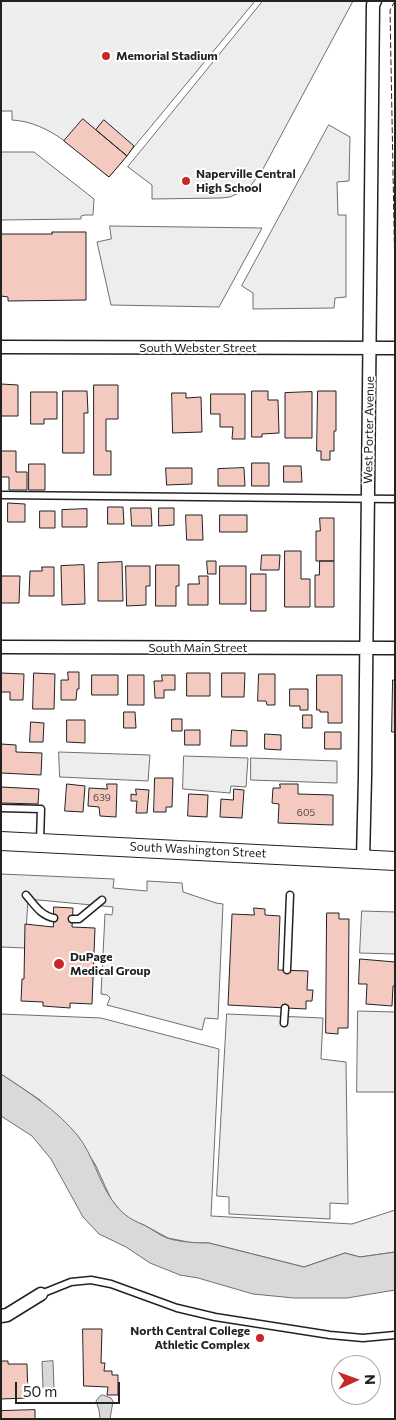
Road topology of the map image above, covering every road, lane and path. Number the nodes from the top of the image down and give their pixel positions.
1 (375, 1) edge
2 (1, 346) edge
3 (370, 348) junction
4 (395, 348) edge
5 (1, 495) edge
6 (368, 499) junction
7 (395, 499) edge
8 (1, 647) edge
9 (366, 648) junction
10 (395, 648) edge
11 (1, 808) edge
12 (1, 841) edge
13 (40, 843) junction
14 (363, 859) junction
15 (395, 861) edge
16 (26, 895) dead end
17 (290, 895) dead end
18 (102, 900) dead end
19 (54, 918) dead end
20 (72, 919) dead end
21 (287, 970) dead end
22 (285, 1008) dead end
23 (284, 1023) dead end
24 (41, 1294) joint
25 (1, 1316) edge
26 (395, 1335) edge

1 - 3 street, West Porter Avenue
2 - 3 street, South Webster Street
3 - 4 street, South Webster Street
3 - 6 street, West Porter Avenue
5 - 6 lane
6 - 7 lane
6 - 9 street, West Porter Avenue
8 - 9 street, South Main Street
9 - 10 street, South Main Street
9 - 14 street, West Porter Avenue
11 - 13 lane
12 - 13 main road, South Washington Street
13 - 14 main road, South Washington Street
14 - 15 main road, South Washington Street
16 - 19 lane
17 - 21 lane
18 - 20 lane
22 - 23 lane
24 - 25 street
24 - 26 lane

